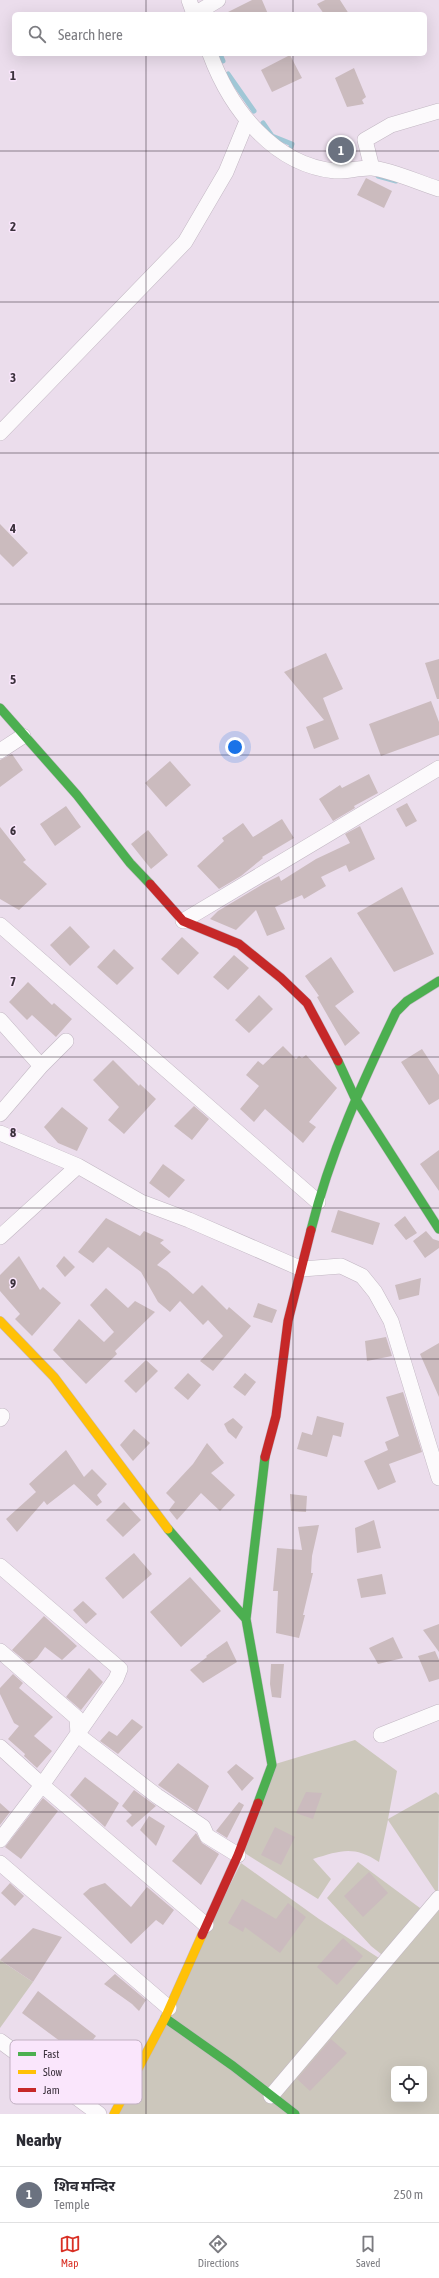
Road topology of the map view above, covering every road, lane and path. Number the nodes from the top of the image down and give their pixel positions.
1 (189, 0) edge
2 (218, 0) edge
3 (194, 12) edge
4 (198, 12) edge
5 (211, 56) edge
6 (439, 111) edge
7 (247, 121) junction
8 (372, 168) junction
9 (439, 189) edge
10 (0, 433) edge
11 (0, 708) edge
12 (23, 736) junction
13 (0, 751) edge
14 (439, 768) edge
15 (183, 921) junction
16 (0, 925) edge
17 (439, 981) edge
18 (0, 1020) edge
19 (66, 1042) dead end
20 (41, 1066) junction
21 (355, 1098) junction
22 (0, 1114) edge
23 (0, 1133) edge
24 (78, 1166) junction
25 (318, 1202) junction
26 (439, 1229) edge
27 (0, 1237) edge
28 (302, 1269) junction
29 (2, 1323) edge
30 (439, 1478) edge
31 (0, 1566) edge
32 (246, 1619) junction
33 (0, 1651) edge
34 (439, 1712) edge
35 (78, 1735) junction
36 (381, 1735) dead end
37 (0, 1747) edge
38 (42, 1785) junction
39 (0, 1840) edge
40 (238, 1855) junction
41 (0, 1863) edge
42 (439, 1898) edge
43 (206, 1924) junction
44 (167, 2013) junction
45 (0, 2041) edge
46 (10, 2048) edge
47 (142, 2061) edge
48 (271, 2096) junction
49 (85, 2104) edge
50 (119, 2104) edge
51 (98, 2114) edge
52 (114, 2114) edge
53 (295, 2114) edge

1 - 3 street
2 - 4 street
5 - 7 street
6 - 8 street
7 - 8 street
7 - 10 street
8 - 9 street
11 - 12 street
12 - 13 street
12 - 15 street
14 - 15 street
15 - 21 street
16 - 25 street
17 - 21 street
18 - 20 street
19 - 20 street
20 - 22 street
21 - 25 street
21 - 26 street
23 - 24 street
24 - 27 street
24 - 28 street
25 - 28 street
28 - 30 street
28 - 32 street
29 - 32 street
31 - 35 street
32 - 40 street
33 - 35 street
34 - 36 street
35 - 38 street
35 - 40 street
37 - 38 street
38 - 39 street
38 - 43 street
40 - 43 street
41 - 44 street
42 - 48 street
43 - 44 street
44 - 47 street
44 - 48 street
45 - 46 street
48 - 53 street
49 - 51 street
50 - 52 street

